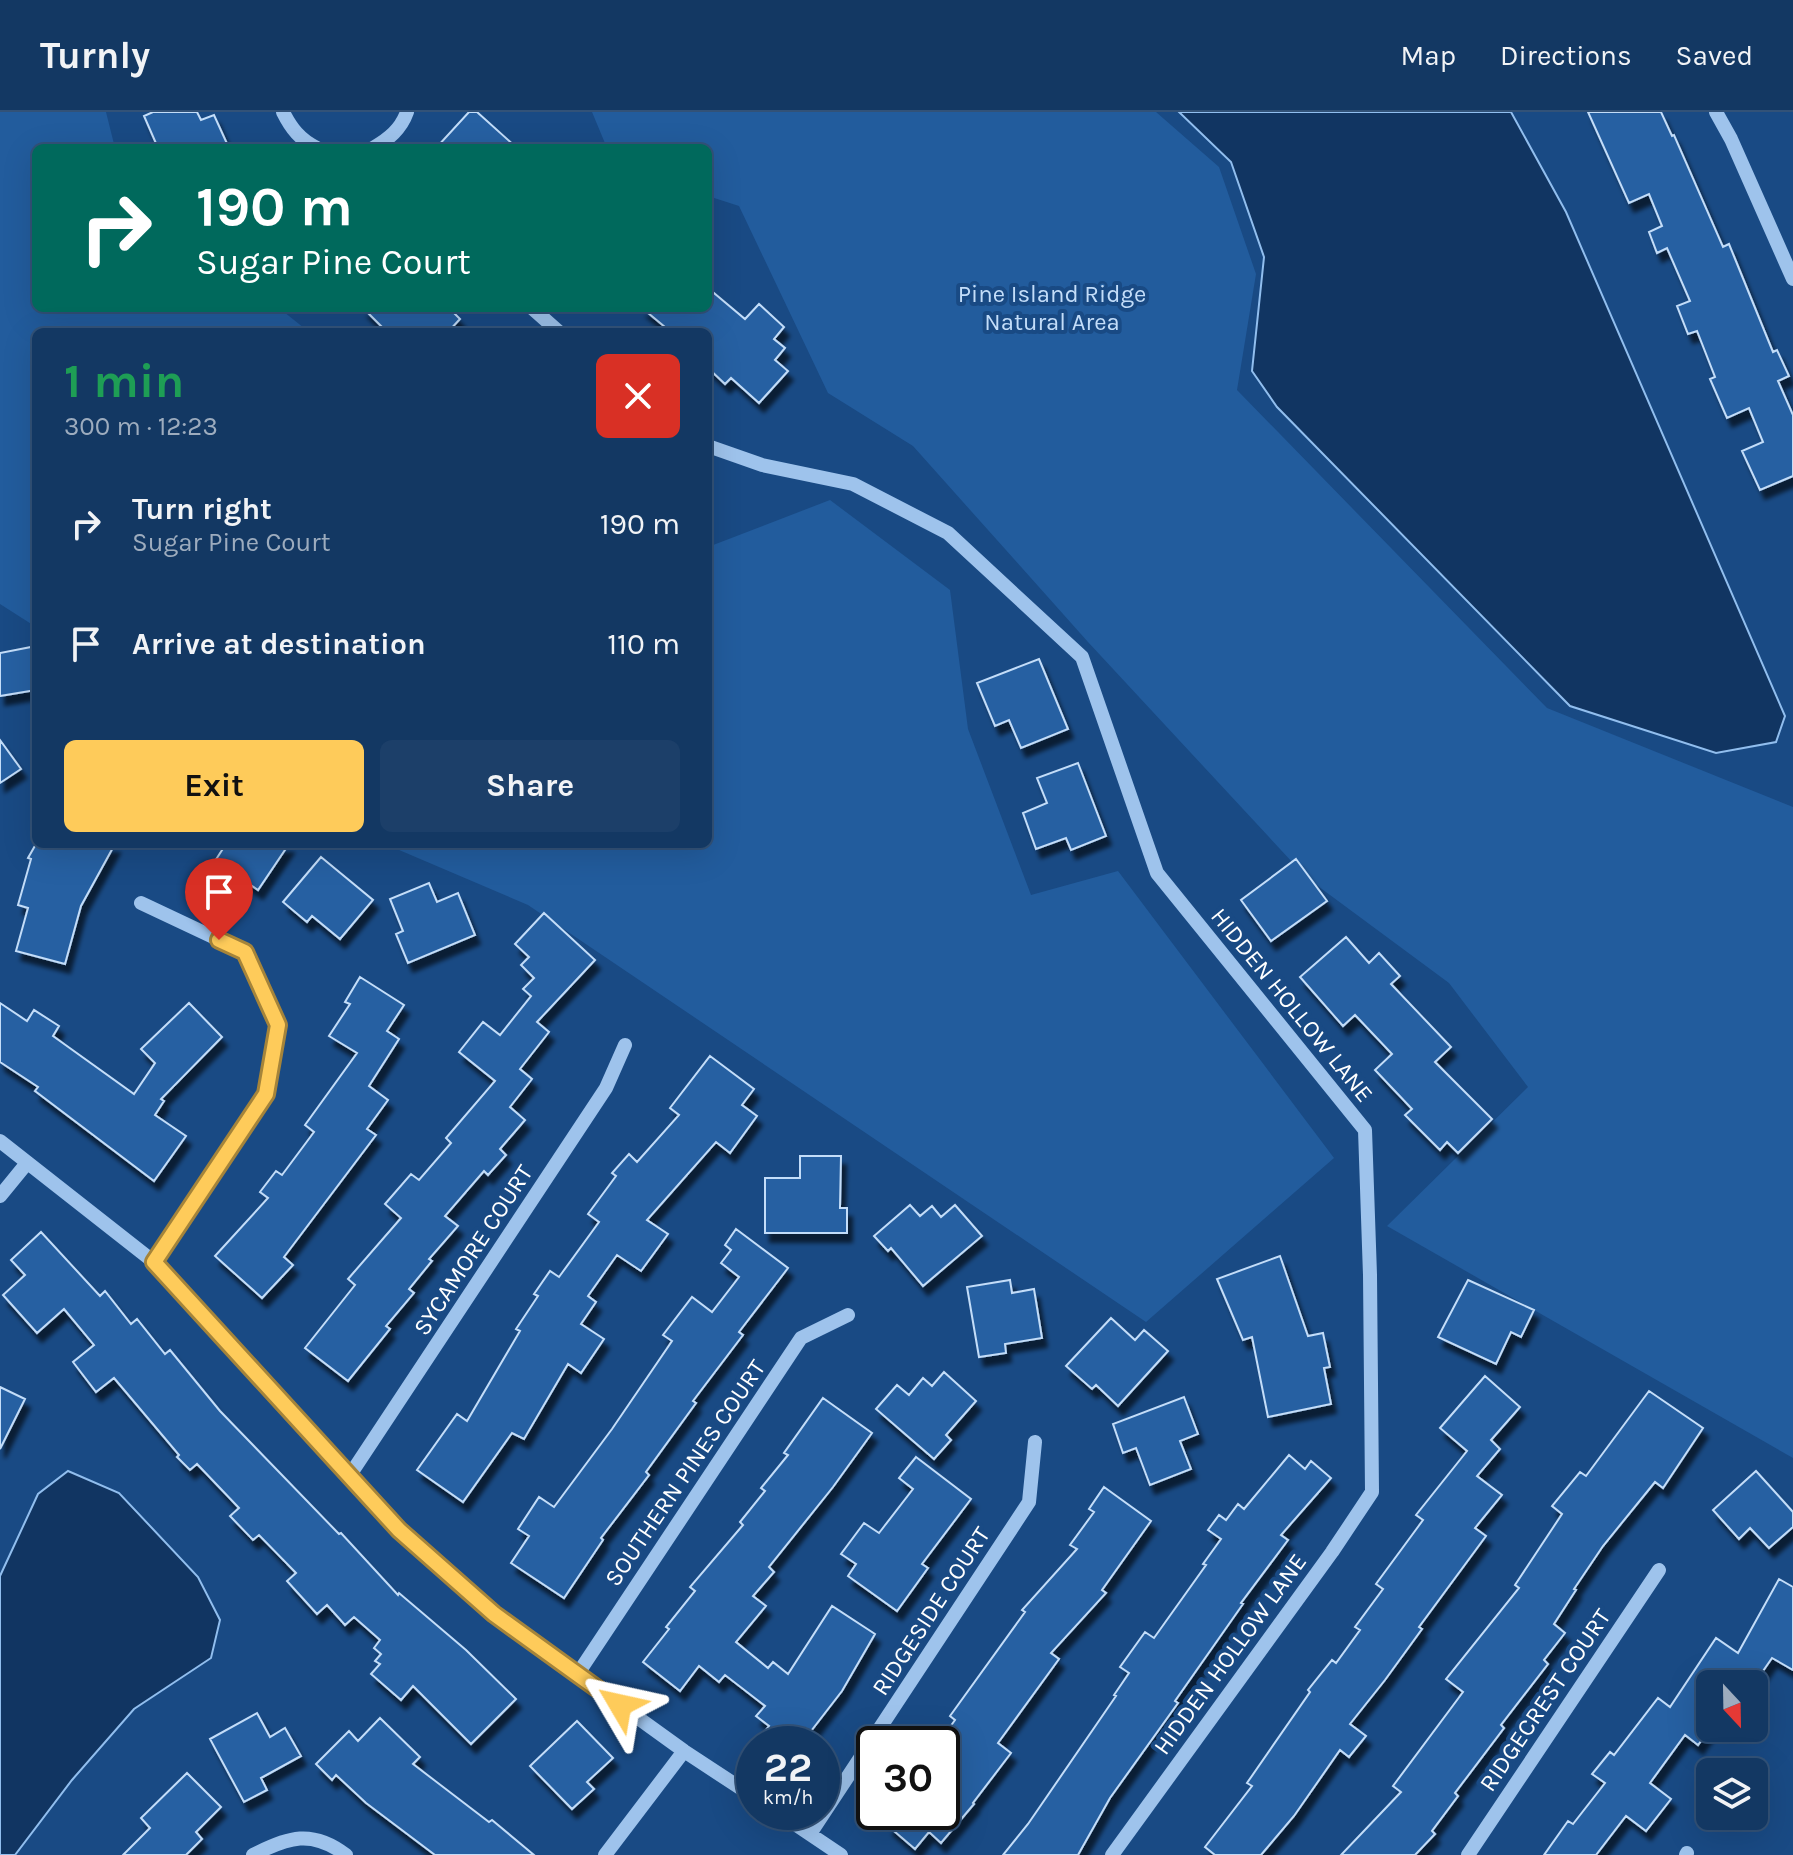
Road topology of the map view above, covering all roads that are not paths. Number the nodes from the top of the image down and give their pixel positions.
1 (283, 112) edge
2 (407, 112) edge
3 (1716, 112) edge
4 (309, 144) edge
5 (380, 144) edge
6 (1793, 279) edge
7 (536, 312) edge
8 (554, 328) edge
9 (712, 447) edge
10 (141, 903) dead end
11 (625, 1045) dead end
12 (0, 1141) edge
13 (27, 1163) junction
14 (0, 1196) edge
15 (154, 1262) junction
16 (848, 1315) dead end
17 (1035, 1442) dead end
18 (350, 1475) junction
19 (1659, 1570) dead end
20 (577, 1675) junction
21 (684, 1751) junction
22 (736, 1785) edge
23 (804, 1830) edge
24 (810, 1834) junction
25 (253, 1855) edge
26 (346, 1855) edge
27 (605, 1855) edge
28 (841, 1855) edge
29 (1112, 1855) edge
30 (1468, 1855) edge

1 - 4 street
2 - 5 street
3 - 6 street
7 - 8 street
9 - 29 street, HIDDEN HOLLOW LANE
10 - 15 street
11 - 18 street, SYCAMORE COURT
12 - 13 street
13 - 14 street
13 - 15 street
15 - 18 street
16 - 20 street, SOUTHERN PINES COURT
17 - 24 street, RIDGESIDE COURT
18 - 20 street
19 - 30 street, RIDGECREST COURT
20 - 21 street
21 - 22 street
21 - 27 street
23 - 24 street
24 - 28 street
25 - 26 street

